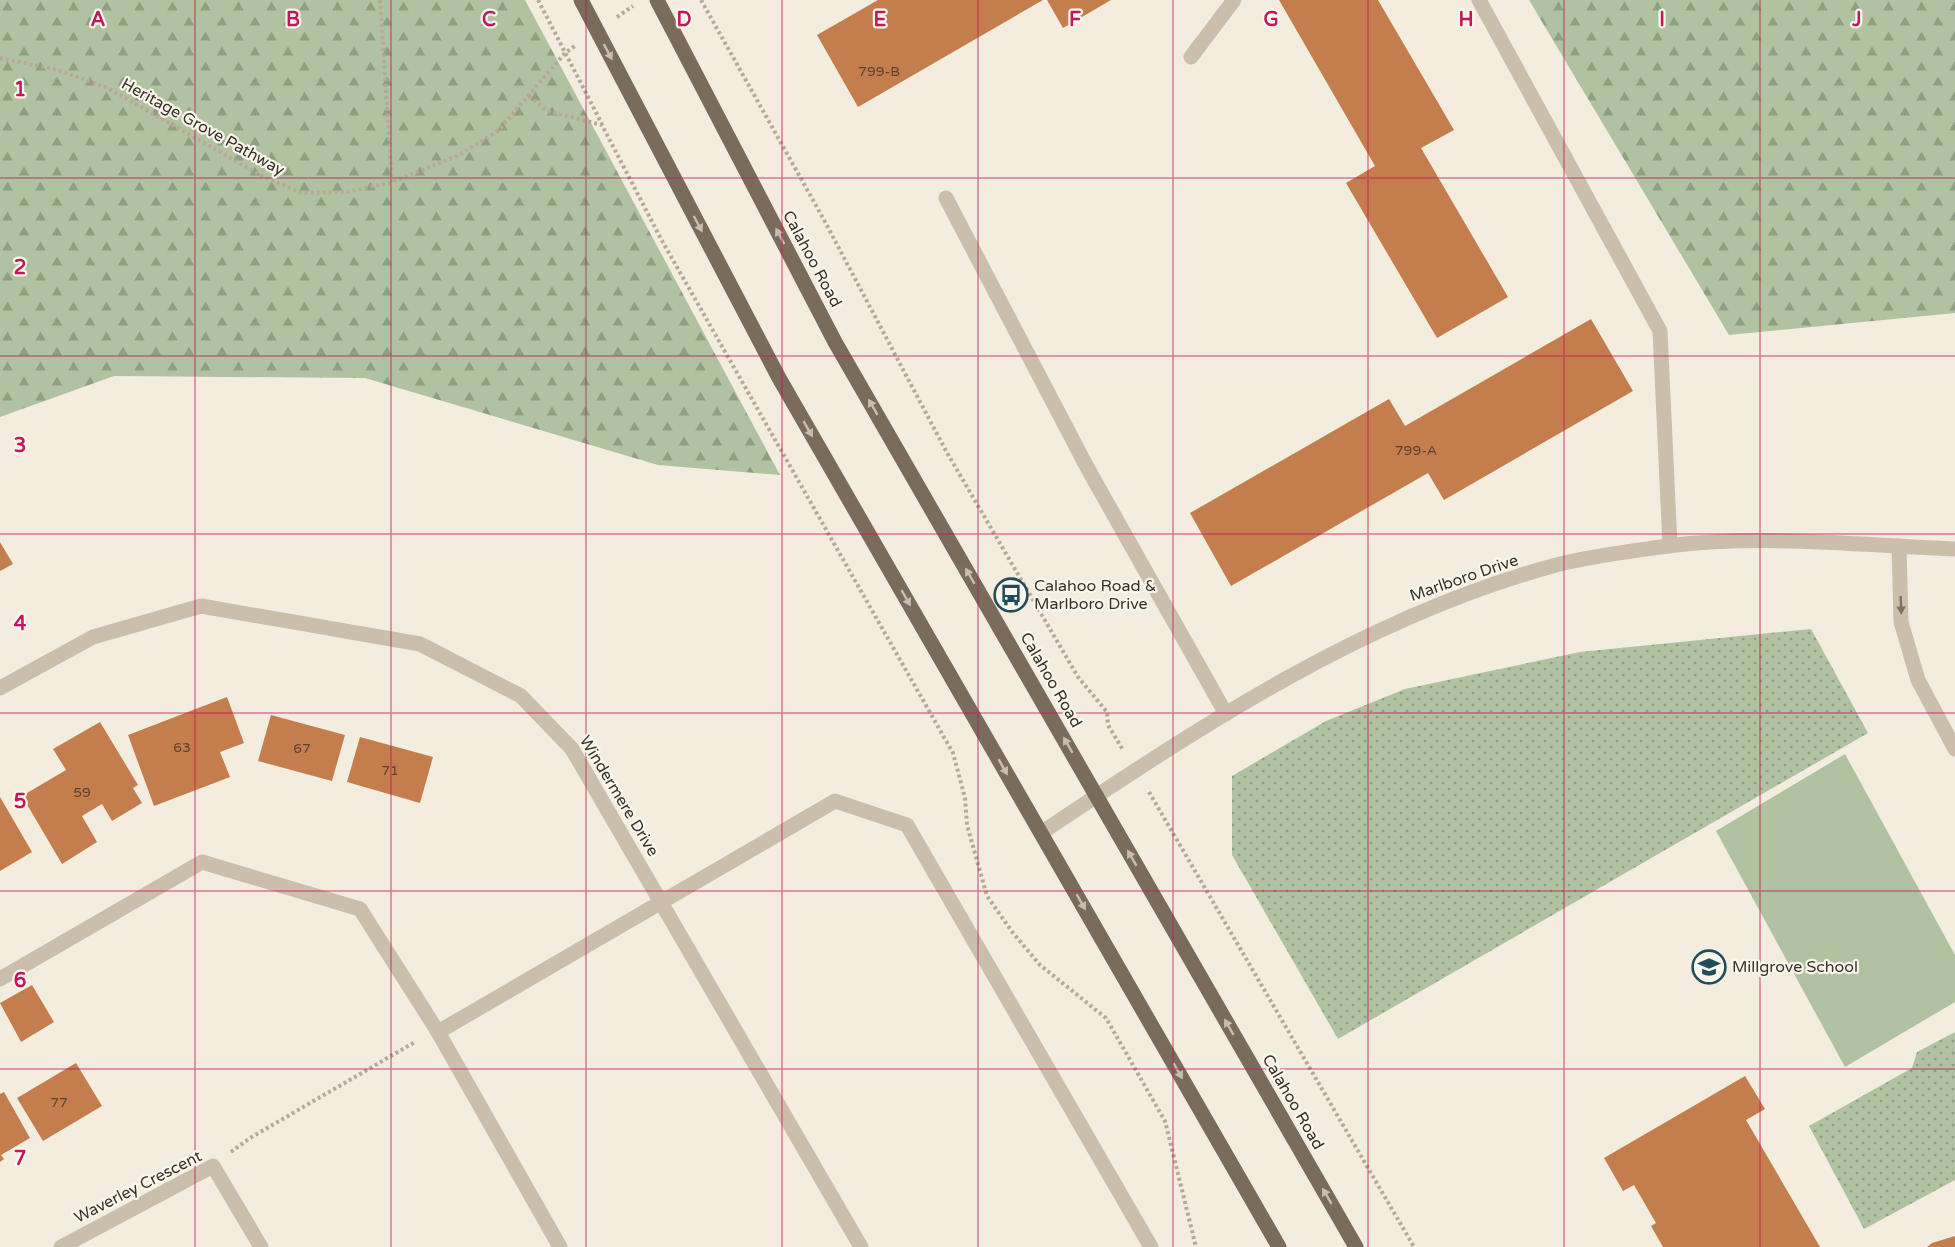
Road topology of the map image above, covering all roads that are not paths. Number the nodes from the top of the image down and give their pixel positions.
1 (580, 0) edge
2 (657, 0) edge
3 (1234, 0) edge
4 (1479, 0) edge
5 (1191, 57) dead end
6 (946, 198) dead end
7 (1670, 546) junction
8 (1899, 546) junction
9 (1955, 549) edge
10 (0, 688) edge
11 (1226, 714) junction
12 (1955, 749) edge
13 (1097, 796) junction
14 (1041, 833) junction
15 (661, 902) junction
16 (0, 979) edge
17 (438, 1032) junction
18 (61, 1247) edge
19 (261, 1247) edge
20 (560, 1247) edge
21 (861, 1247) edge
22 (1151, 1247) edge
23 (1279, 1247) edge
24 (1356, 1247) edge

1 -> 14 main road
13 -> 2 main road, Calahoo Road
3 - 5 street
4 - 7 street
6 - 11 street
7 - 8 street, Marlboro Drive
7 - 11 street, Marlboro Drive
8 - 9 street, Marlboro Drive
8 -> 12 street
10 - 15 street, Windermere Drive
11 - 13 street, Marlboro Drive
13 - 14 street, Marlboro Drive
24 -> 13 main road, Calahoo Road
14 -> 23 main road
15 - 17 street
15 - 21 street, Windermere Drive
15 - 22 street
16 - 17 street
17 - 20 street
18 - 19 street, Waverley Crescent

